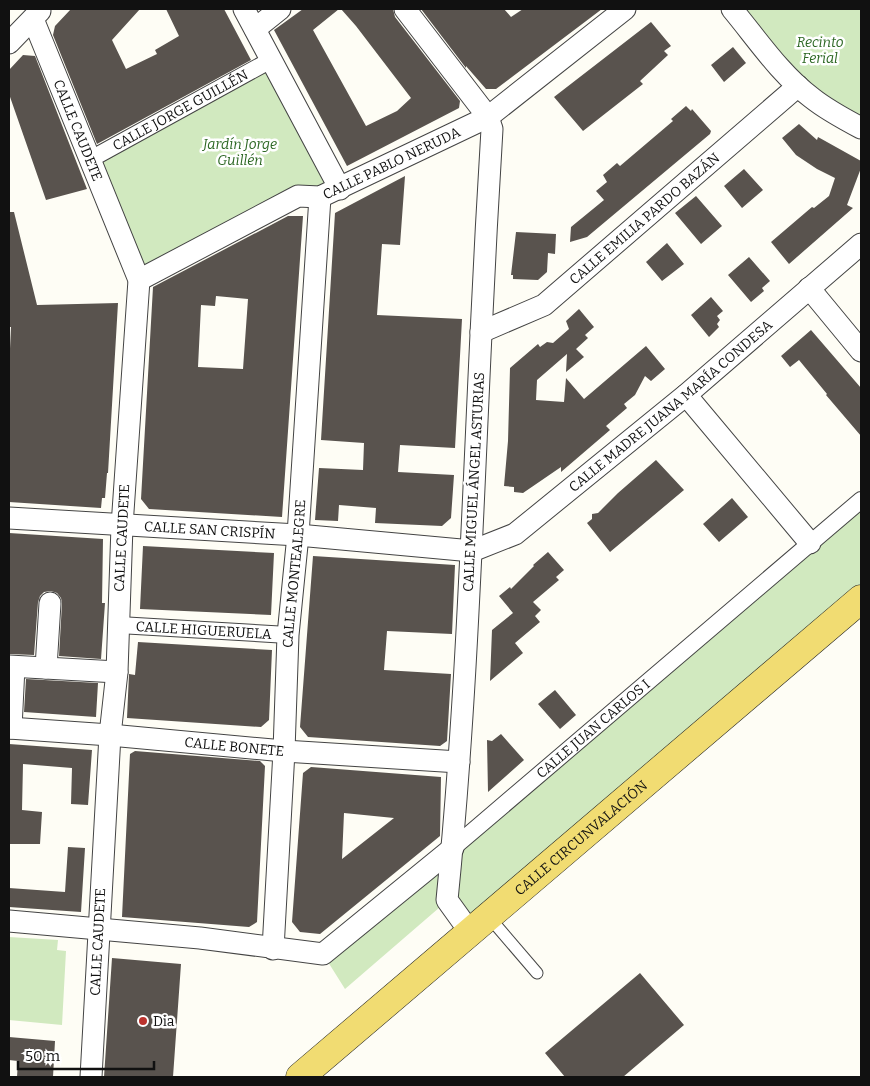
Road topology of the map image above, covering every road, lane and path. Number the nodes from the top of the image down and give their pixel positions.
1 (244, 9) edge
2 (280, 9) edge
3 (405, 9) edge
4 (625, 9) edge
5 (732, 9) edge
6 (37, 14) edge
7 (254, 28) junction
8 (9, 42) edge
9 (271, 60) junction
10 (798, 86) junction
11 (488, 117) junction
12 (861, 128) edge
13 (89, 160) junction
14 (340, 189) junction
15 (320, 197) junction
16 (861, 244) edge
17 (139, 280) junction
18 (809, 288) junction
19 (481, 332) junction
20 (861, 351) edge
21 (686, 396) junction
22 (861, 500) edge
23 (9, 518) edge
24 (122, 526) junction
25 (298, 535) junction
26 (810, 543) junction
27 (472, 551) junction
28 (861, 599) edge
29 (50, 603) dead end
30 (119, 625) junction
31 (288, 634) junction
32 (11, 667) edge
33 (46, 668) junction
34 (117, 672) junction
35 (10, 728) edge
36 (110, 735) junction
37 (284, 751) junction
38 (459, 762) junction
39 (453, 848) junction
40 (9, 921) edge
41 (480, 924) junction
42 (98, 928) junction
43 (273, 948) junction
44 (537, 973) dead end
45 (91, 1077) edge
46 (300, 1077) edge

1 - 7 street
2 - 7 street
3 - 11 street
4 - 11 street, CALLE PABLO NERUDA
5 - 10 street
6 - 8 street
6 - 13 street, CALLE CAUDETE
7 - 9 street
9 - 13 street, CALLE JORGE GUILLÉN
9 - 14 street
10 - 12 street
10 - 19 street, CALLE EMILIA PARDO BAZÁN
11 - 14 street, CALLE PABLO NERUDA
11 - 19 street, CALLE MIGUEL ÁNGEL ASTURIAS
13 - 17 street, CALLE CAUDETE
14 - 15 street, CALLE PABLO NERUDA
15 - 17 street, CALLE PABLO NERUDA
15 - 25 street, CALLE MONTEALEGRE
16 - 18 street, CALLE MADRE JUANA MARÍA CONDESA
17 - 24 street, CALLE CAUDETE
18 - 20 street
18 - 21 street, CALLE MADRE JUANA MARÍA CONDESA
19 - 27 street, CALLE MIGUEL ÁNGEL ASTURIAS
21 - 26 street
21 - 27 street, CALLE MADRE JUANA MARÍA CONDESA
22 - 26 street, CALLE JUAN CARLOS I
23 - 24 street, CALLE SAN CRISPÍN
24 - 25 street, CALLE SAN CRISPÍN
24 - 30 street, CALLE CAUDETE
25 - 27 street, CALLE SAN CRISPÍN
25 - 31 street, CALLE MONTEALEGRE
26 - 39 street, CALLE JUAN CARLOS I
27 - 38 street, CALLE MIGUEL ÁNGEL ASTURIAS
28 - 41 main road, CALLE CIRCUNVALACIÓN
29 - 33 street
30 - 31 street, CALLE HIGUERUELA
30 - 34 street, CALLE CAUDETE
31 - 37 street, CALLE MONTEALEGRE
32 - 33 street
32 - 35 street
33 - 34 street
34 - 36 street, CALLE CAUDETE
35 - 36 street, CALLE BONETE
36 - 37 street, CALLE BONETE
36 - 42 street, CALLE CAUDETE
37 - 38 street, CALLE BONETE
37 - 43 street, CALLE MONTEALEGRE
38 - 39 street, CALLE MIGUEL ÁNGEL ASTURIAS
39 - 41 street, CALLE MIGUEL ÁNGEL ASTURIAS
39 - 43 street, CALLE JUAN CARLOS I
40 - 42 street
41 - 44 lane
41 - 46 main road, CALLE CIRCUNVALACIÓN
42 - 43 street
42 - 45 street, CALLE CAUDETE

